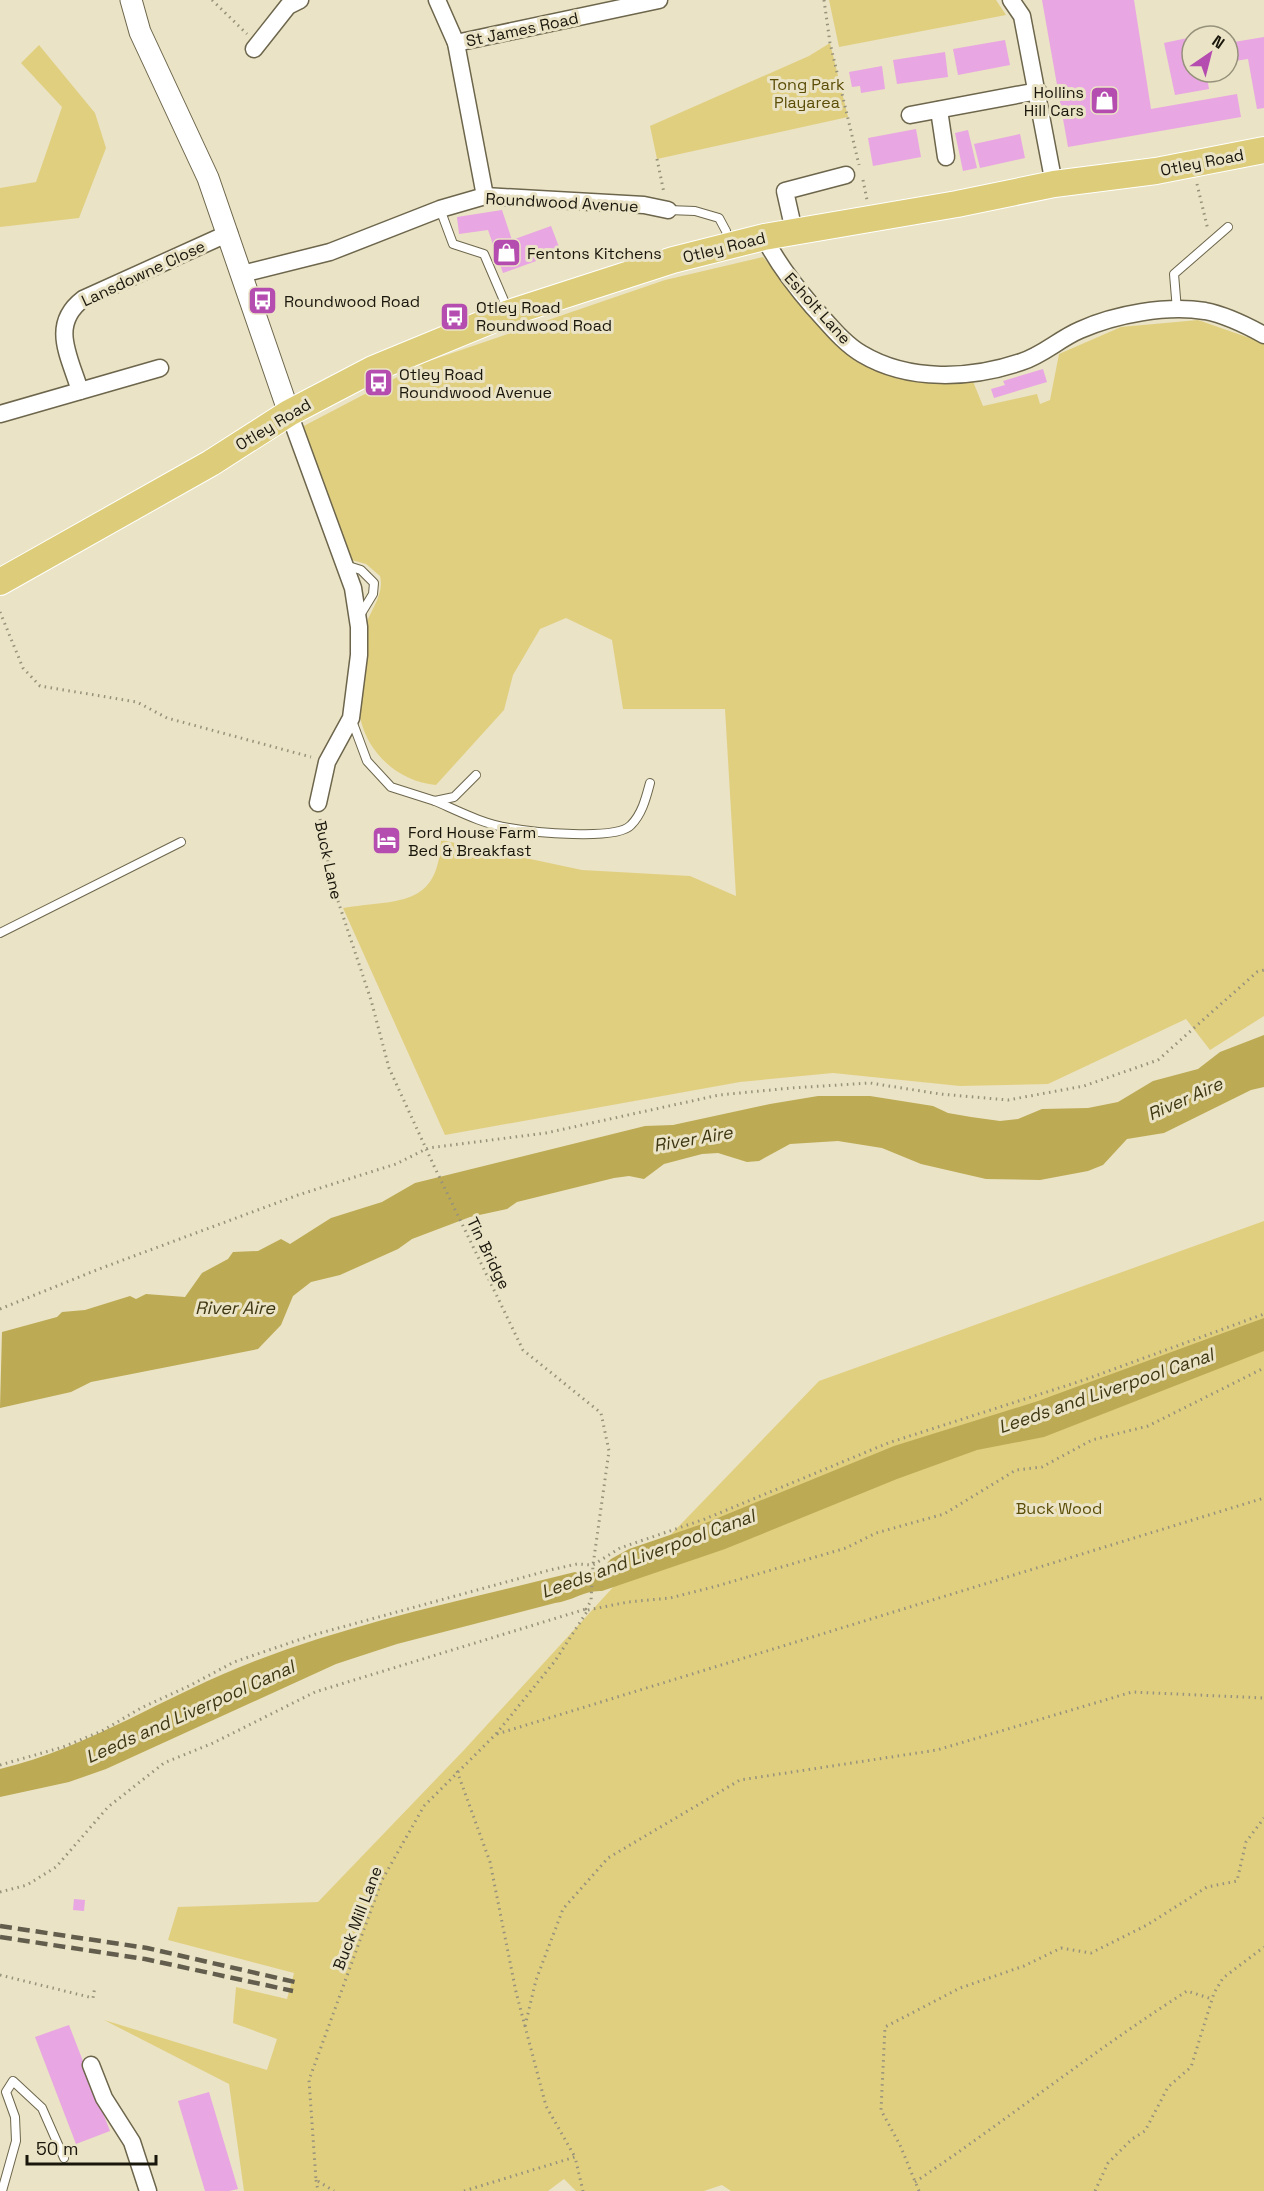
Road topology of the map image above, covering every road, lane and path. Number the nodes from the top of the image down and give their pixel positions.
1 (131, 0) edge
2 (212, 0) edge
3 (300, 0) edge
4 (437, 0) edge
5 (659, 0) edge
6 (824, 0) edge
7 (1011, 0) edge
8 (456, 43) junction
9 (254, 49) joint
10 (1038, 92) junction
11 (939, 110) junction
12 (910, 115) dead end
13 (1264, 150) edge
14 (946, 157) dead end
15 (657, 159) dead end
16 (1193, 164) junction
17 (846, 175) dead end
18 (1054, 184) junction
19 (484, 196) junction
20 (440, 209) junction
21 (668, 210) junction
22 (872, 219) junction
23 (1228, 227) dead end
24 (795, 231) junction
25 (229, 233) junction
26 (764, 237) junction
27 (1211, 242) junction
28 (728, 245) junction
29 (242, 274) junction
30 (1177, 311) junction
31 (509, 313) junction
32 (1264, 334) edge
33 (160, 368) dead end
34 (80, 391) junction
35 (288, 412) junction
36 (0, 414) edge
37 (0, 582) edge
38 (0, 612) edge
39 (351, 718) junction
40 (327, 762) junction
41 (476, 774) dead end
42 (650, 783) dead end
43 (435, 801) junction
44 (318, 803) joint
45 (181, 842) dead end
46 (0, 933) edge
47 (1264, 970) edge
48 (428, 1148) junction
49 (434, 1166) joint
50 (0, 1309) edge
51 (1264, 1314) edge
52 (1264, 1368) edge
53 (1264, 1498) edge
54 (593, 1567) junction
55 (587, 1610) junction
56 (1264, 1698) edge
57 (496, 1734) junction
58 (0, 1765) edge
59 (457, 1771) junction
60 (1264, 1818) edge
61 (0, 1892) edge
62 (1264, 1947) edge
63 (0, 1975) edge
64 (95, 1986) dead end
65 (1212, 1999) junction
66 (525, 2026) junction
67 (91, 2065) dead end
68 (575, 2157) junction
69 (64, 2158) dead end
70 (316, 2180) junction
71 (915, 2182) junction
72 (2, 2191) edge
73 (148, 2191) edge
74 (318, 2191) edge
75 (334, 2191) edge
76 (464, 2191) edge
77 (583, 2191) edge
78 (919, 2191) edge
79 (1095, 2191) edge

1 - 25 street
2 - 9 path
3 - 9 street
4 - 8 street
5 - 8 street, St James Road
6 - 22 path
7 - 10 street
8 - 19 street
10 - 11 street
10 - 18 street
11 - 12 street
11 - 14 street
13 - 16 main road, Otley Road
15 - 21 path
16 - 18 main road, Otley Road
16 - 27 path
17 - 24 street
18 - 22 main road, Otley Road
19 - 20 street, Roundwood Avenue
19 - 21 street, Roundwood Avenue
20 - 29 street, Roundwood Avenue
20 - 31 lane
21 - 28 lane, Roundwood Avenue
22 - 24 main road, Otley Road
23 - 27 lane
24 - 26 main road, Otley Road
25 - 29 street
25 - 34 street, Lansdowne Close
26 - 28 main road, Otley Road
26 - 30 street, Esholt Lane
27 - 30 lane
28 - 31 main road, Otley Road
29 - 35 street
30 - 32 street, Esholt Lane
31 - 35 main road, Otley Road
33 - 34 street
34 - 36 street
35 - 37 main road, Otley Road
35 - 39 street, Buck Lane
38 - 40 path
39 - 40 street, Buck Lane
39 - 43 lane
40 - 44 street, Buck Lane
41 - 43 lane
42 - 43 lane
44 - 48 path, Buck Lane
45 - 46 lane
47 - 48 path
48 - 49 path, Buck Lane
48 - 50 path
49 - 54 path, Tin Bridge
51 - 54 path
52 - 55 path
53 - 57 path
54 - 55 path, Buck Mill Lane
54 - 58 path
55 - 57 path, Buck Mill Lane
55 - 61 path
56 - 66 path
57 - 59 path, Buck Mill Lane
59 - 66 path
59 - 70 path, Buck Mill Lane
60 - 71 path
62 - 65 path
63 - 64 path
65 - 71 path
65 - 79 path
66 - 68 path
67 - 73 street
68 - 76 path
68 - 77 path
69 - 72 lane
70 - 74 path, Buck Mill Lane
70 - 75 path
71 - 78 path

